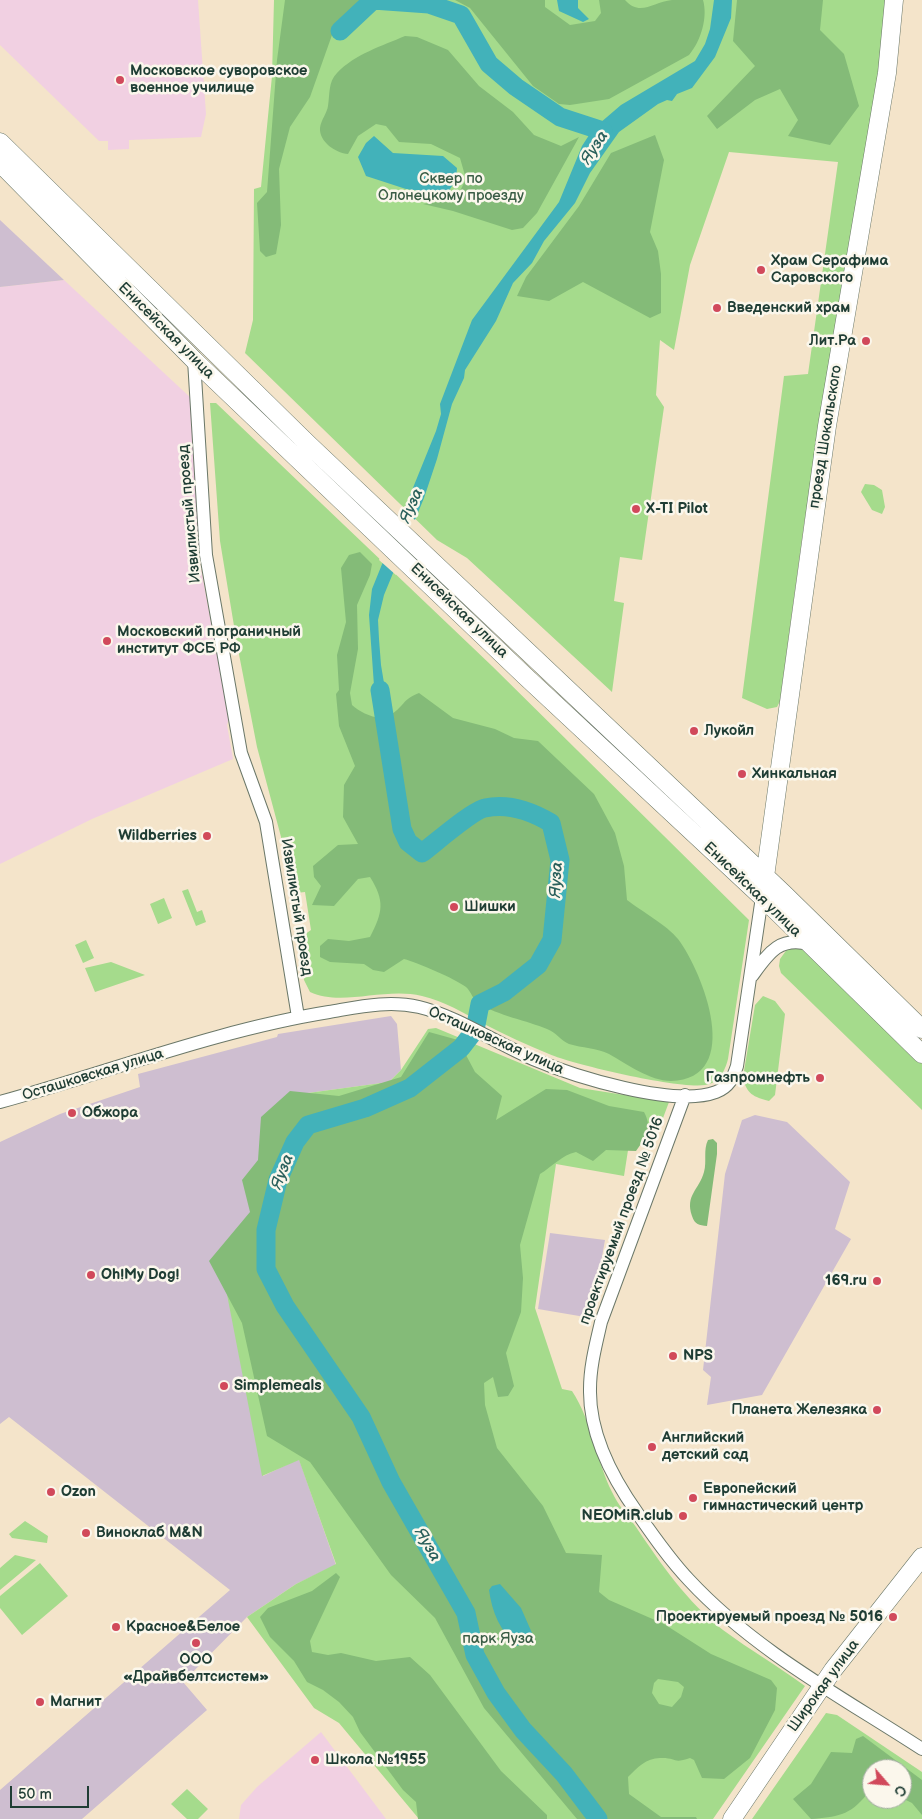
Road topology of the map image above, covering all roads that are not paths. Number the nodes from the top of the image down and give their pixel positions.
1 (894, 0) edge
2 (0, 142) edge
3 (0, 163) edge
4 (194, 360) junction
5 (765, 876) junction
6 (783, 893) junction
7 (762, 897) junction
8 (809, 944) junction
9 (750, 978) junction
10 (872, 980) junction
11 (859, 993) junction
12 (298, 1017) junction
13 (922, 1029) edge
14 (922, 1054) edge
15 (685, 1095) junction
16 (0, 1102) edge
17 (922, 1556) edge
18 (822, 1686) junction
19 (922, 1749) edge
20 (732, 1819) edge

1 - 5 main road, проезд Шокальского
2 - 5 main road, Енисейская улица
3 - 4 main road, Енисейская улица
4 - 7 main road, Енисейская улица
4 - 12 street, Извилистый проезд
5 - 6 main road, Енисейская улица
5 - 7 main road, Осташковская улица
6 - 7 street
6 - 10 main road, Енисейская улица
7 - 8 main road, Енисейская улица
7 - 9 street, Осташковская улица
8 - 9 street
8 - 11 main road, Енисейская улица
9 - 15 street, Осташковская улица
10 - 11 main road
10 - 13 main road, Енисейская улица
11 - 14 main road, Енисейская улица
12 - 15 street, Осташковская улица
12 - 16 street, Осташковская улица
15 - 18 street, проектируемый проезд № 5016
17 - 18 main road, Широкая улица
18 - 19 street, проектируемый проезд № 5016
18 - 20 main road, Широкая улица

